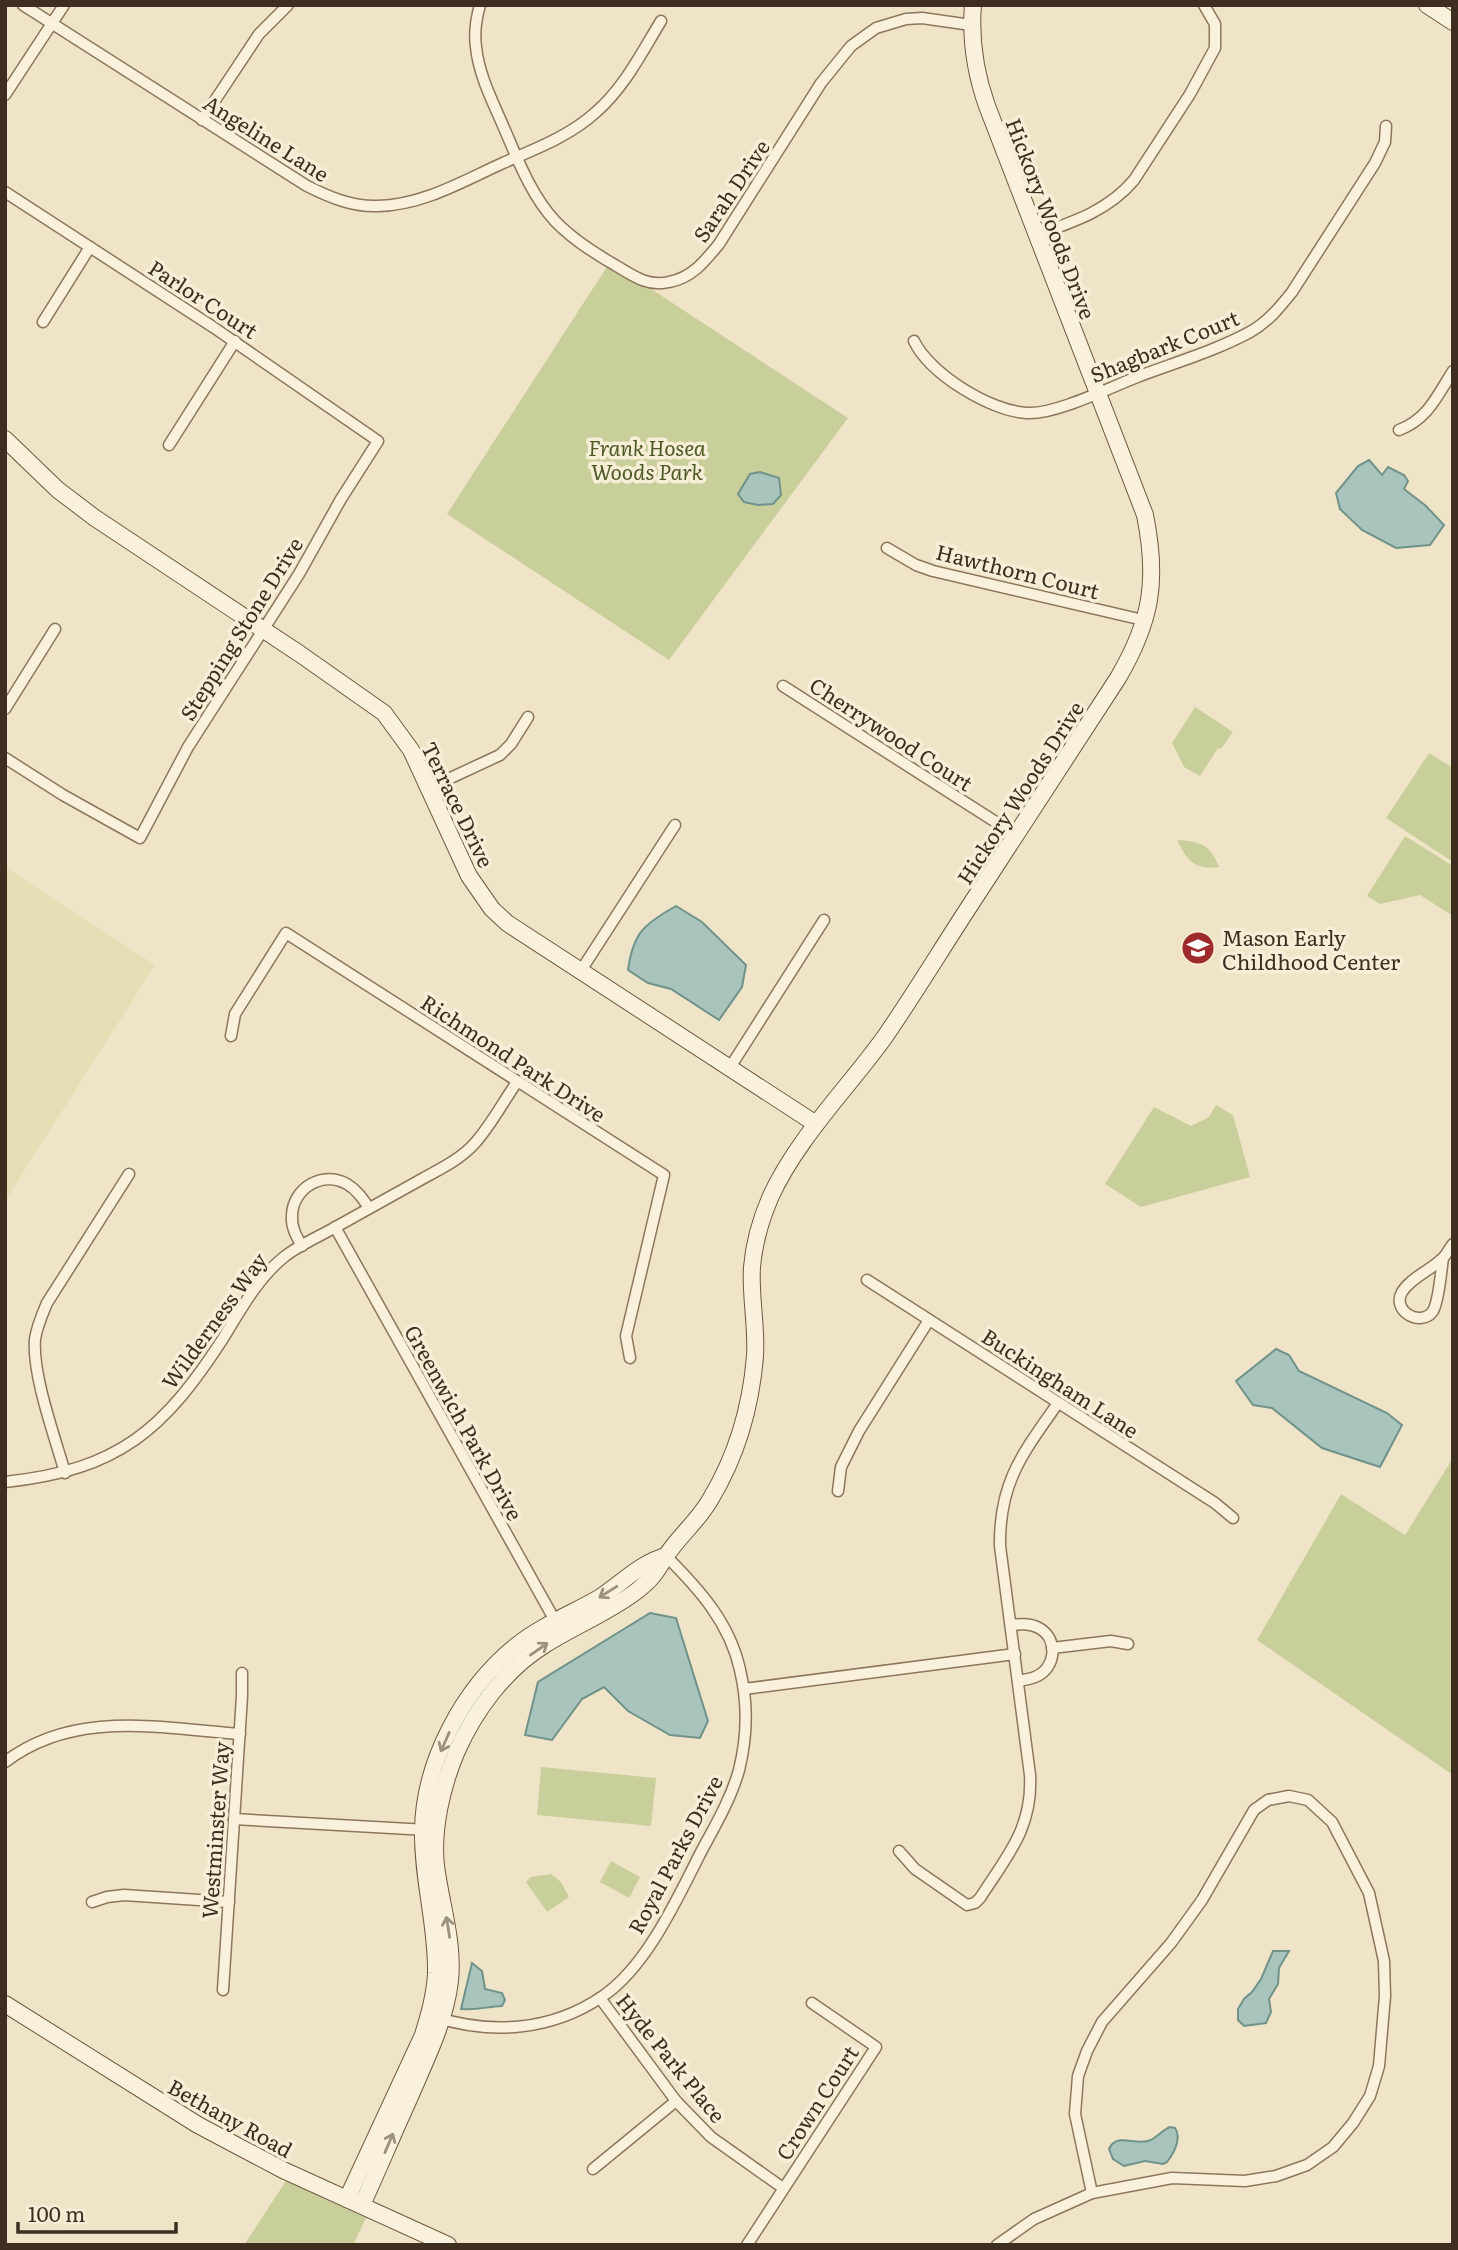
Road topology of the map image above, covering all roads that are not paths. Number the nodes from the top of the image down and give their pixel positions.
1 (23, 5) edge
2 (64, 5) edge
3 (288, 5) edge
4 (480, 5) edge
5 (973, 5) edge
6 (1204, 5) edge
7 (1427, 5) edge
8 (661, 21) dead end
9 (1453, 22) edge
10 (52, 24) junction
11 (971, 24) junction
12 (5, 95) edge
13 (202, 120) junction
14 (1386, 126) dead end
15 (517, 157) junction
16 (5, 192) edge
17 (1036, 235) junction
18 (90, 247) junction
19 (43, 322) dead end
20 (236, 341) junction
21 (914, 341) dead end
22 (1453, 371) edge
23 (1097, 393) junction
24 (1399, 430) dead end
25 (5, 439) edge
26 (378, 441) joint
27 (169, 445) dead end
28 (887, 548) dead end
29 (1143, 620) junction
30 (55, 628) dead end
31 (264, 629) junction
32 (783, 686) dead end
33 (5, 709) edge
34 (528, 717) dead end
35 (5, 758) edge
36 (429, 788) junction
37 (676, 825) dead end
38 (1016, 835) junction
39 (824, 920) dead end
40 (580, 972) junction
41 (231, 1036) dead end
42 (729, 1069) junction
43 (517, 1082) junction
44 (816, 1124) junction
45 (129, 1174) dead end
46 (369, 1208) junction
47 (335, 1227) junction
48 (1453, 1244) edge
49 (302, 1246) junction
50 (1443, 1258) junction
51 (867, 1280) dead end
52 (929, 1320) junction
53 (630, 1358) dead end
54 (1058, 1403) junction
55 (65, 1473) junction
56 (5, 1482) edge
57 (838, 1491) dead end
58 (1233, 1518) dead end
59 (666, 1556) junction
60 (1011, 1625) junction
61 (559, 1628) junction
62 (1128, 1644) dead end
63 (1052, 1648) junction
64 (1015, 1654) junction
65 (242, 1673) dead end
66 (1018, 1681) junction
67 (744, 1689) junction
68 (240, 1734) junction
69 (5, 1762) edge
70 (234, 1819) junction
71 (430, 1830) junction
72 (900, 1851) dead end
73 (92, 1902) dead end
74 (229, 1902) junction
75 (223, 1990) dead end
76 (600, 1998) junction
77 (812, 2003) dead end
78 (5, 2004) edge
79 (435, 2018) junction
80 (676, 2101) junction
81 (593, 2169) dead end
82 (783, 2188) junction
83 (1092, 2193) junction
84 (355, 2202) junction
85 (448, 2245) edge
86 (747, 2245) edge
87 (997, 2245) edge

1 - 10 street, Angeline Lane
2 - 10 street
3 - 13 street
4 - 15 street, Sarah Drive
5 - 11 street, Hickory Woods Drive
6 - 17 street
7 - 9 street
8 - 15 street, Angeline Lane
10 - 12 street
10 - 13 street, Angeline Lane
11 - 15 street, Sarah Drive
11 - 17 street, Hickory Woods Drive
13 - 15 street, Angeline Lane
14 - 23 street, Shagbark Court
16 - 18 street, Parlor Court
17 - 23 street, Hickory Woods Drive
18 - 19 street
18 - 20 street, Parlor Court
20 - 26 street, Parlor Court
20 - 27 street
21 - 23 street, Shagbark Court
22 - 24 street
23 - 29 street, Hickory Woods Drive
25 - 31 street, Terrace Drive
26 - 31 street, Stepping Stone Drive
28 - 29 street, Hawthorn Court
29 - 38 street, Hickory Woods Drive
30 - 33 street
31 - 35 street, Stepping Stone Drive
31 - 36 street, Terrace Drive
32 - 38 street, Cherrywood Court
34 - 36 street
36 - 40 street, Terrace Drive
37 - 40 street
38 - 44 street, Hickory Woods Drive
39 - 42 street
40 - 42 street, Terrace Drive
41 - 43 street, Richmond Park Drive
42 - 44 street, Terrace Drive
43 - 46 street, Wilderness Way
43 - 53 street, Richmond Park Drive
44 - 59 street, Hickory Woods Drive
45 - 55 street
46 - 47 street, Wilderness Way
46 - 49 street
47 - 49 street, Wilderness Way
47 - 61 street, Greenwich Park Drive
48 - 50 street
49 - 55 street, Wilderness Way
50 - 50 street
51 - 52 street, Buckingham Lane
52 - 54 street, Buckingham Lane
52 - 57 street
54 - 58 street, Buckingham Lane
54 - 60 street
55 - 56 street, Wilderness Way
59 - 61 street, Hickory Woods Drive
59 - 67 street, Royal Parks Drive
60 - 63 street
60 - 64 street
61 - 71 street, Hickory Woods Drive
62 - 63 street
63 - 66 street
64 - 66 street
64 - 67 street
65 - 68 street, Westminster Way
66 - 72 street
67 - 76 street, Royal Parks Drive
68 - 69 street
68 - 70 street, Westminster Way
70 - 71 street
70 - 74 street, Westminster Way
71 - 79 street, Hickory Woods Drive
73 - 74 street
74 - 75 street, Westminster Way
76 - 79 street, Royal Parks Drive
76 - 80 street, Hyde Park Place
77 - 82 street, Crown Court
78 - 84 street, Bethany Road
79 - 84 street, Hickory Woods Drive
80 - 81 street
80 - 82 street, Hyde Park Place
82 - 86 street, Crown Court
83 - 83 street
83 - 87 street
84 - 85 street, Bethany Road

